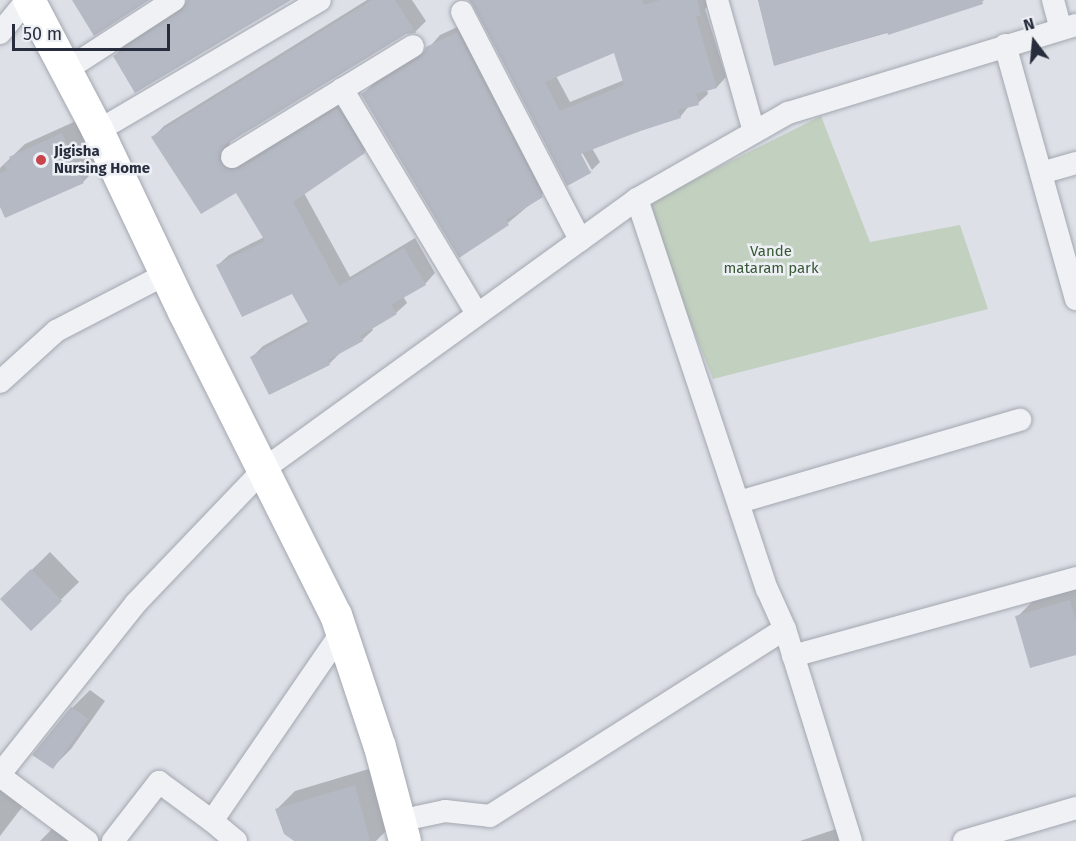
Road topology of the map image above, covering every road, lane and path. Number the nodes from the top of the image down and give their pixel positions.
1 (28, 0) edge
2 (48, 0) edge
3 (174, 0) edge
4 (320, 0) edge
5 (717, 0) edge
6 (1053, 0) edge
7 (462, 12) dead end
8 (1068, 27) edge
9 (0, 33) edge
10 (1005, 45) junction
11 (413, 46) dead end
12 (80, 61) junction
13 (342, 89) junction
14 (113, 122) junction
15 (754, 132) junction
16 (232, 158) dead end
17 (1076, 163) edge
18 (1041, 173) junction
19 (637, 199) junction
20 (580, 240) junction
21 (166, 274) junction
22 (1076, 299) edge
23 (477, 314) junction
24 (0, 382) edge
25 (1020, 420) dead end
26 (270, 464) junction
27 (739, 502) junction
28 (1076, 578) edge
29 (784, 629) junction
30 (341, 633) junction
31 (793, 657) junction
32 (2, 768) edge
33 (1076, 808) edge
34 (212, 821) junction
35 (415, 833) edge
36 (87, 841) edge
37 (113, 841) edge
38 (236, 841) edge
39 (851, 841) edge
40 (964, 841) edge

1 - 9 street
1 - 21 main road
2 - 12 main road
3 - 12 street
4 - 14 street
5 - 15 street
6 - 8 street
7 - 20 street
8 - 10 street
10 - 15 street
10 - 18 street
11 - 13 street
12 - 14 main road
13 - 16 street
13 - 23 street
14 - 26 main road
15 - 19 street
17 - 18 street
18 - 22 street
19 - 20 street
19 - 27 street
20 - 23 street
21 - 24 street
21 - 26 main road
23 - 26 street
25 - 27 street
26 - 30 main road
26 - 32 street
26 - 35 main road
27 - 29 street
28 - 31 street
29 - 31 street
29 - 35 street
30 - 34 street
30 - 35 main road
31 - 39 street
32 - 36 street
33 - 40 street
34 - 37 street
34 - 38 street

